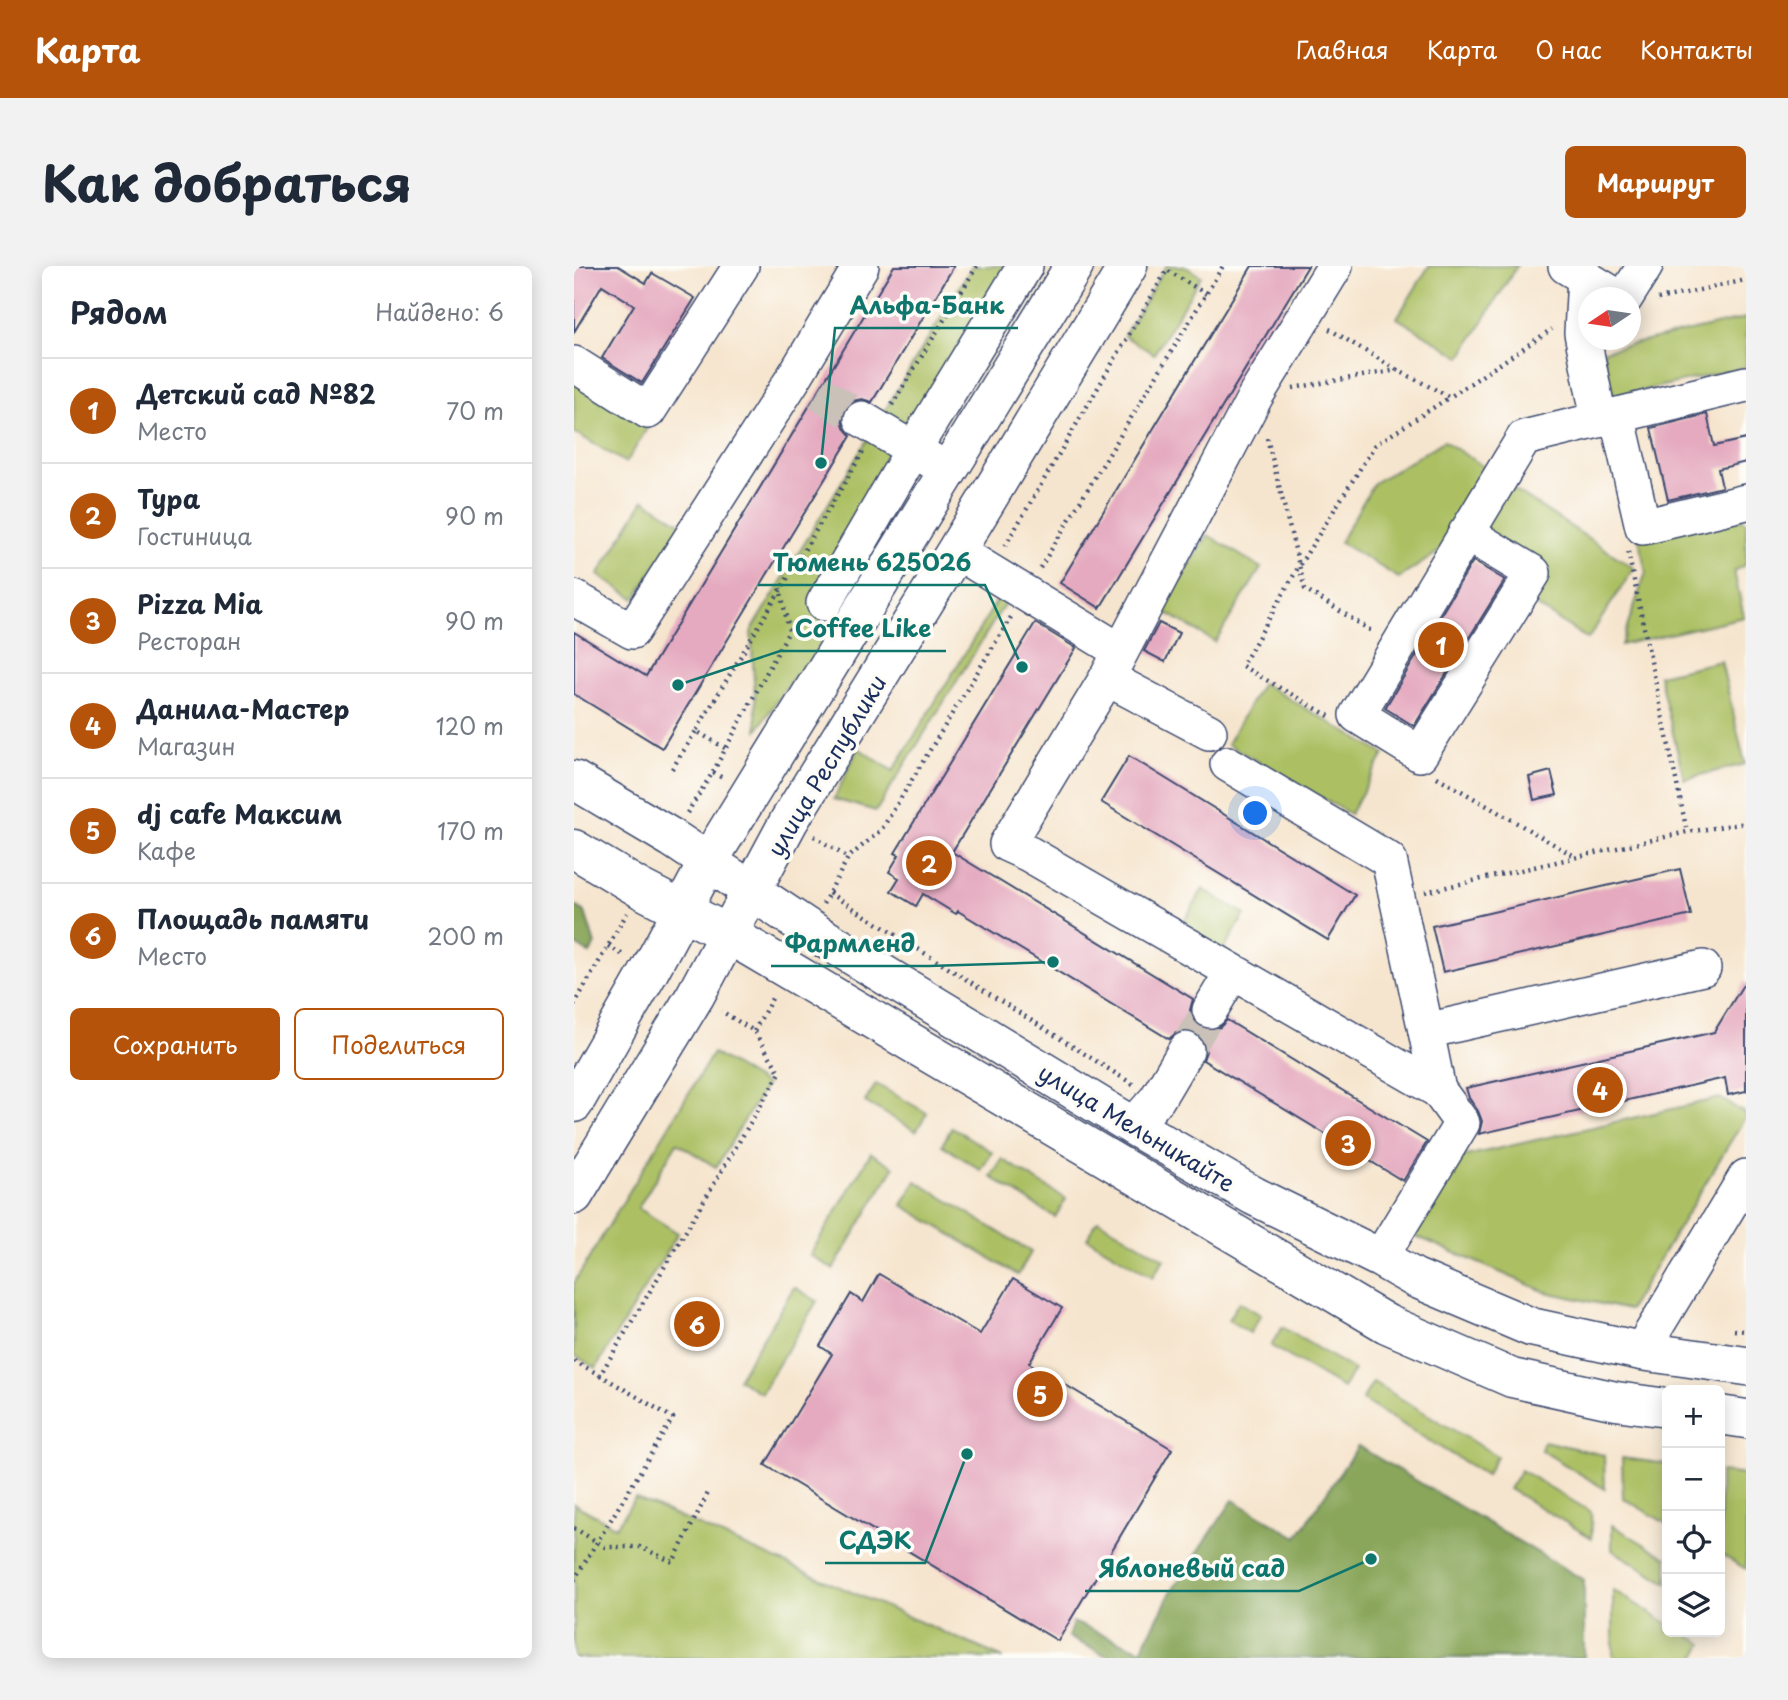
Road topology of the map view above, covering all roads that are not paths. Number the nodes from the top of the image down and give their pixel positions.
1 (741, 266) edge
2 (861, 266) edge
3 (1025, 266) edge
4 (1074, 266) edge
5 (1128, 266) edge
6 (1335, 266) edge
7 (1644, 266) edge
8 (1575, 271) edge
9 (1601, 287) edge
10 (1641, 290) edge
11 (574, 364) edge
12 (1746, 384) edge
13 (1608, 417) junction
14 (870, 424) tunnel mouth
15 (914, 450) junction
16 (947, 471) junction
17 (1746, 502) edge
18 (1466, 533) junction
19 (956, 551) junction
20 (574, 598) edge
21 (824, 603) dead end
22 (1113, 665) junction
23 (1209, 732) dead end
24 (1228, 764) dead end
25 (574, 780) edge
26 (574, 849) edge
27 (708, 862) junction
28 (751, 891) junction
29 (682, 911) junction
30 (728, 934) junction
31 (1703, 968) dead end
32 (1232, 973) junction
33 (1210, 1010) tunnel mouth
34 (1426, 1031) junction
35 (1186, 1049) tunnel mouth
36 (1438, 1090) junction
37 (574, 1103) edge
38 (1145, 1112) junction
39 (1746, 1178) edge
40 (574, 1195) edge
41 (1380, 1258) junction
42 (1641, 1351) junction
43 (1746, 1366) edge
44 (1662, 1407) edge
45 (1725, 1416) edge
46 (1746, 1419) edge

1 - 11 street
2 - 20 street
3 - 15 street
4 - 16 main road, улица Республики
5 - 19 main road, улица Республики
6 - 22 street
7 - 10 street
8 - 9 street
8 - 13 street
12 - 13 street
13 - 17 street
13 - 18 street
14 - 15 street
15 - 16 street
15 - 21 street
16 - 27 main road, улица Республики
18 - 18 street
19 - 22 street
19 - 28 main road, улица Республики
22 - 23 street
22 - 32 street
24 - 34 street
25 - 27 main road, улица Мельникайте
26 - 29 main road, улица Мельникайте
27 - 28 main road, улица Мельникайте
27 - 29 main road, улица Республики
28 - 30 main road, улица Республики
28 - 38 main road, улица Мельникайте
29 - 30 main road, улица Мельникайте
29 - 37 main road, улица Республики
30 - 40 main road, улица Республики
30 - 44 main road, улица Мельникайте
31 - 34 street
32 - 33 street
32 - 36 street
34 - 36 street
35 - 38 street
36 - 41 street
38 - 41 main road, улица Мельникайте
39 - 42 street
41 - 42 main road, улица Мельникайте
42 - 43 main road, улица Мельникайте
45 - 46 main road

